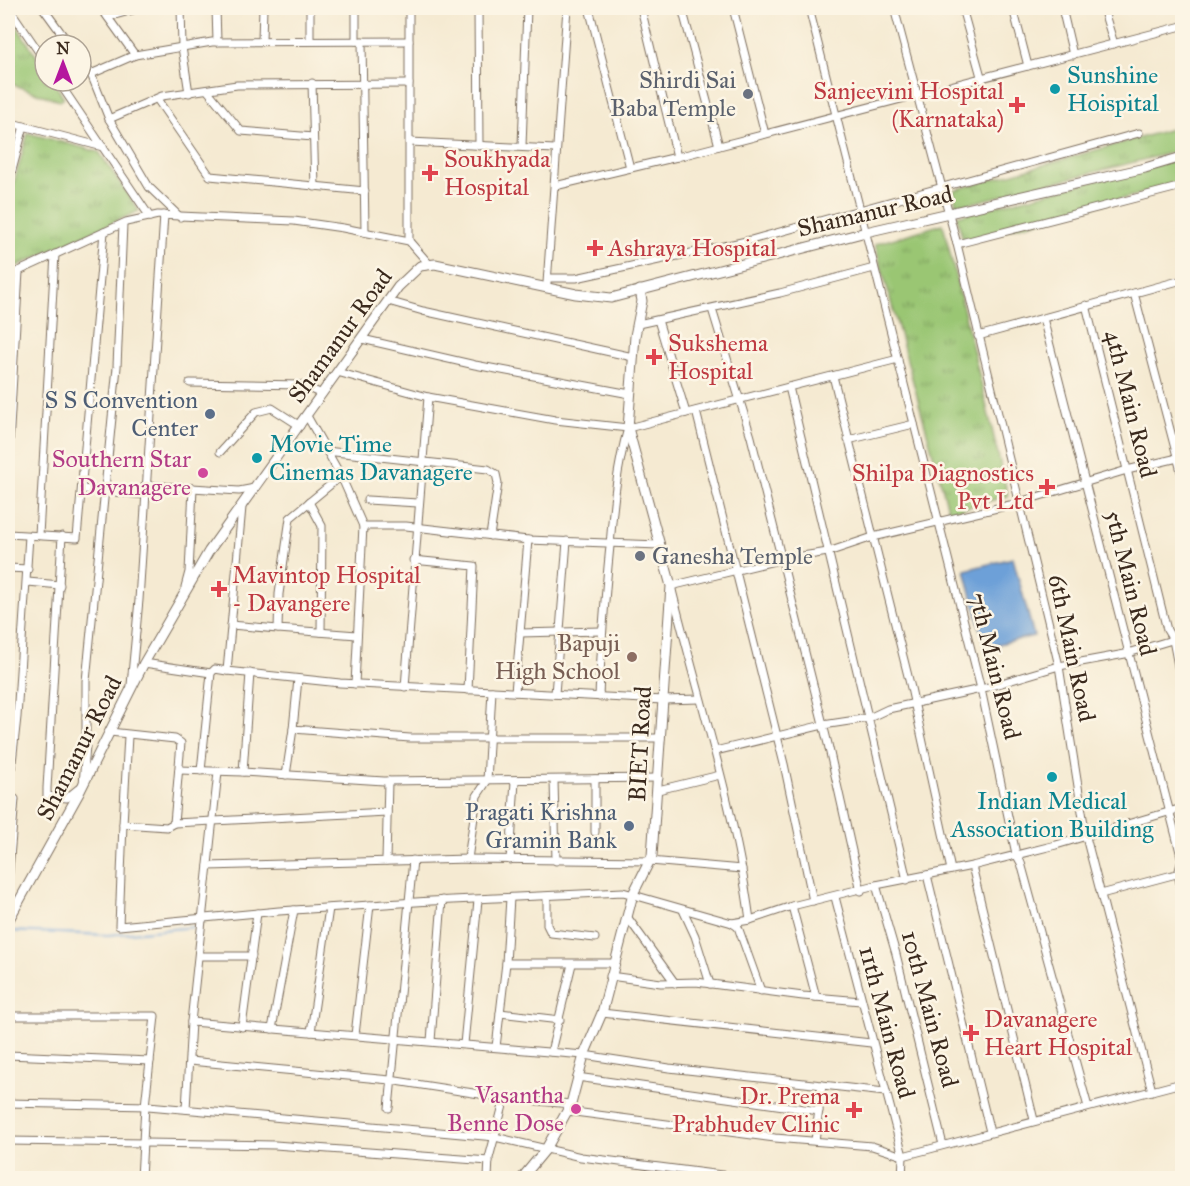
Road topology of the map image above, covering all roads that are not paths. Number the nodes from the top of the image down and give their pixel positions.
1 (9, 8) edge
2 (43, 8) edge
3 (101, 8) edge
4 (140, 8) edge
5 (182, 8) edge
6 (216, 8) edge
7 (263, 8) edge
8 (310, 8) edge
9 (356, 8) edge
10 (409, 8) edge
11 (478, 8) edge
12 (527, 8) edge
13 (567, 8) edge
14 (590, 8) edge
15 (641, 8) edge
16 (682, 8) edge
17 (733, 8) edge
18 (809, 8) edge
19 (894, 8) edge
20 (962, 8) edge
21 (1012, 8) edge
22 (1062, 8) edge
23 (1103, 8) edge
24 (108, 17) junction
25 (1182, 26) edge
26 (61, 33) edge
27 (262, 40) junction
28 (310, 40) junction
29 (360, 41) junction
30 (409, 41) junction
31 (217, 42) junction
32 (33, 43) edge
33 (1114, 44) junction
34 (182, 47) junction
35 (1073, 54) junction
36 (135, 55) junction
37 (1028, 66) junction
38 (93, 73) edge
39 (93, 79) edge
40 (982, 80) junction
41 (312, 83) junction
42 (363, 84) junction
43 (409, 84) junction
44 (207, 91) junction
45 (66, 93) edge
46 (189, 93) junction
47 (915, 96) junction
48 (157, 99) junction
49 (836, 117) junction
50 (109, 119) junction
51 (8, 122) edge
52 (24, 126) junction
53 (1139, 133) dead end
54 (765, 134) junction
55 (313, 137) junction
56 (410, 142) junction
57 (479, 146) junction
58 (522, 146) junction
59 (718, 146) junction
60 (103, 147) junction
61 (555, 149) junction
62 (676, 157) junction
63 (1182, 157) edge
64 (630, 168) junction
65 (8, 185) edge
66 (555, 186) junction
67 (1182, 186) edge
68 (315, 187) junction
69 (941, 187) junction
70 (365, 191) junction
71 (860, 210) junction
72 (949, 214) junction
73 (164, 215) junction
74 (180, 216) junction
75 (150, 217) junction
76 (123, 224) junction
77 (104, 232) junction
78 (366, 232) junction
79 (866, 232) junction
80 (409, 241) junction
81 (957, 244) junction
82 (55, 254) junction
83 (430, 265) junction
84 (874, 268) junction
85 (19, 271) junction
86 (8, 276) edge
87 (1182, 280) edge
88 (547, 283) junction
89 (640, 290) junction
90 (1134, 293) junction
91 (388, 301) junction
92 (1086, 305) junction
93 (712, 309) junction
94 (1043, 318) junction
95 (658, 320) junction
96 (638, 324) junction
97 (978, 336) junction
98 (362, 339) junction
99 (633, 357) junction
100 (898, 359) junction
101 (337, 372) junction
102 (833, 376) junction
103 (190, 383) dead end
104 (789, 387) junction
105 (322, 394) junction
106 (630, 394) junction
107 (428, 397) junction
108 (738, 400) junction
109 (696, 411) junction
110 (686, 413) junction
111 (307, 416) junction
112 (914, 424) junction
113 (300, 426) junction
114 (628, 428) junction
115 (848, 440) junction
116 (326, 451) junction
117 (220, 452) dead end
118 (1180, 458) edge
119 (422, 462) junction
120 (8, 463) edge
121 (1127, 470) junction
122 (1182, 475) edge
123 (341, 476) junction
124 (1085, 483) junction
125 (146, 485) junction
126 (193, 488) junction
127 (82, 489) junction
128 (255, 489) junction
129 (104, 491) junction
130 (145, 495) junction
131 (367, 500) dead end
132 (309, 502) junction
133 (1019, 502) junction
134 (418, 503) junction
135 (242, 507) junction
136 (939, 521) junction
137 (363, 526) junction
138 (416, 527) junction
139 (8, 534) edge
140 (39, 535) junction
141 (29, 536) junction
142 (62, 536) junction
143 (490, 536) junction
144 (873, 537) junction
145 (528, 540) junction
146 (567, 542) junction
147 (610, 543) junction
148 (659, 545) junction
149 (828, 552) junction
150 (413, 560) junction
151 (781, 560) junction
152 (8, 568) edge
153 (28, 569) junction
154 (735, 570) junction
155 (28, 582) junction
156 (60, 585) junction
157 (671, 586) junction
158 (182, 599) junction
159 (231, 625) junction
160 (278, 629) junction
161 (601, 631) junction
162 (321, 632) junction
163 (520, 633) junction
164 (560, 634) junction
165 (357, 635) junction
166 (1182, 637) edge
167 (1173, 640) junction
168 (1130, 652) junction
169 (144, 663) junction
170 (1059, 666) junction
171 (227, 671) junction
172 (211, 673) junction
173 (250, 673) junction
174 (298, 679) junction
175 (355, 684) junction
176 (405, 687) junction
177 (1182, 687) edge
178 (981, 688) junction
179 (468, 690) junction
180 (492, 691) junction
181 (515, 692) junction
182 (130, 693) junction
183 (555, 694) junction
184 (599, 697) junction
185 (700, 699) junction
186 (663, 700) junction
187 (914, 703) junction
188 (869, 718) junction
189 (823, 725) junction
190 (293, 729) junction
191 (110, 732) junction
192 (128, 736) junction
193 (777, 737) junction
194 (490, 738) junction
195 (661, 738) junction
196 (715, 751) junction
197 (179, 770) junction
198 (201, 771) junction
199 (218, 772) junction
200 (243, 772) junction
201 (286, 775) junction
202 (720, 775) junction
203 (659, 778) junction
204 (595, 779) junction
205 (554, 780) junction
206 (388, 781) junction
207 (487, 781) junction
208 (515, 781) junction
209 (83, 785) junction
210 (658, 790) junction
211 (8, 799) edge
212 (1182, 808) edge
213 (387, 812) junction
214 (1170, 812) junction
215 (213, 819) junction
216 (174, 823) junction
217 (123, 824) junction
218 (594, 832) dead end
219 (1086, 837) junction
220 (1016, 854) junction
221 (468, 859) junction
222 (413, 860) junction
223 (510, 860) junction
224 (386, 861) junction
225 (556, 861) junction
226 (650, 861) junction
227 (208, 866) junction
228 (972, 866) junction
229 (742, 869) junction
230 (951, 870) junction
231 (1180, 873) edge
232 (927, 875) junction
233 (907, 880) junction
234 (8, 881) edge
235 (876, 885) junction
236 (861, 891) junction
237 (1182, 892) edge
238 (633, 894) junction
239 (1101, 894) junction
240 (547, 897) junction
241 (835, 897) junction
242 (510, 898) junction
243 (442, 900) junction
244 (478, 900) junction
245 (411, 902) junction
246 (813, 902) junction
247 (370, 905) junction
248 (792, 906) junction
249 (329, 908) junction
250 (294, 910) junction
251 (683, 910) junction
252 (257, 913) junction
253 (203, 918) junction
254 (628, 918) junction
255 (750, 920) junction
256 (8, 921) edge
257 (732, 923) junction
258 (594, 938) dead end
259 (199, 956) junction
260 (252, 956) junction
261 (506, 963) junction
262 (616, 963) junction
263 (572, 964) junction
264 (610, 976) junction
265 (675, 983) junction
266 (710, 984) junction
267 (761, 991) junction
268 (816, 997) junction
269 (861, 1001) junction
270 (500, 1013) junction
271 (602, 1013) junction
272 (8, 1016) edge
273 (560, 1020) junction
274 (191, 1022) junction
275 (242, 1027) junction
276 (272, 1029) junction
277 (311, 1032) junction
278 (355, 1035) junction
279 (395, 1038) junction
280 (431, 1041) junction
281 (871, 1043) junction
282 (464, 1044) junction
283 (496, 1047) junction
284 (551, 1052) junction
285 (8, 1055) edge
286 (584, 1055) junction
287 (150, 1061) junction
288 (190, 1061) junction
289 (577, 1077) junction
290 (390, 1080) junction
291 (1182, 1083) edge
292 (822, 1085) junction
293 (1152, 1091) junction
294 (885, 1092) junction
295 (505, 1098) junction
296 (8, 1104) edge
297 (145, 1106) junction
298 (569, 1107) junction
299 (1088, 1107) junction
300 (389, 1108) dead end
301 (186, 1109) junction
302 (819, 1111) junction
303 (1034, 1120) junction
304 (990, 1132) junction
305 (495, 1137) junction
306 (8, 1141) edge
307 (815, 1141) junction
308 (143, 1143) junction
309 (943, 1145) junction
310 (546, 1149) junction
311 (903, 1156) junction
312 (489, 1161) junction
313 (141, 1179) edge
314 (386, 1179) edge
315 (391, 1179) edge
316 (488, 1179) edge
317 (522, 1179) edge
318 (745, 1179) edge
319 (902, 1179) edge

1 - 32 street
2 - 26 street
3 - 24 street
4 - 24 street
5 - 34 street
6 - 31 street
7 - 27 street
8 - 28 street
9 - 29 street
10 - 30 street
11 - 57 street
12 - 58 street
13 - 61 street
14 - 64 street
15 - 62 street
16 - 59 street
17 - 54 street
18 - 49 street, 7th Main Road
19 - 47 street, 6th Main Road
20 - 40 street
21 - 37 street
22 - 35 street
23 - 33 street
24 - 36 street
25 - 33 street
27 - 28 street
27 - 31 street
28 - 29 street
29 - 30 street
29 - 42 street
30 - 43 street
31 - 34 street
33 - 35 street
34 - 36 street
34 - 46 street
35 - 37 street
36 - 38 street
37 - 40 street
39 - 50 street
40 - 47 street
41 - 42 street
41 - 44 street
41 - 55 street
42 - 43 street
42 - 70 street
43 - 56 street
44 - 46 street
44 - 55 street
45 - 60 street
46 - 48 street
47 - 49 street
47 - 69 street, 6th Main Road
48 - 50 street
48 - 68 street
49 - 54 street
49 - 71 street, 7th Main Road
50 - 74 street
51 - 52 street
52 - 60 street
52 - 65 street
53 - 69 street
54 - 59 street
55 - 68 street
56 - 57 street
56 - 80 street
57 - 58 street
58 - 61 street
59 - 62 street
60 - 75 street
61 - 66 street
62 - 64 street
63 - 72 main road, Shamanur Road
64 - 66 street
66 - 88 street
67 - 81 street
68 - 70 street
69 - 71 street
69 - 72 street, 6th Main Road
70 - 78 street
71 - 79 street, 7th Main Road
71 - 88 street
72 - 79 main road, Shamanur Road
72 - 81 street, 6th Main Road
73 - 74 street
73 - 75 street
73 - 125 street
74 - 78 street
75 - 76 street
76 - 77 street
76 - 129 street
77 - 82 street
77 - 127 street
78 - 80 street
79 - 84 street, 7th Main Road
79 - 89 main road, Shamanur Road
80 - 83 street
81 - 97 street, 6th Main Road
82 - 85 street
82 - 140 street
83 - 88 main road, Shamanur Road
83 - 91 main road, Shamanur Road
84 - 93 street
84 - 100 street, 7th Main Road
85 - 86 street
85 - 120 street
87 - 90 street
88 - 89 main road, Shamanur Road
89 - 96 main road, BIET Road
90 - 92 street
90 - 118 street
91 - 98 main road, Shamanur Road
91 - 99 street
92 - 94 street
92 - 121 street, 4th Main Road
93 - 95 street
93 - 108 street
94 - 97 street
94 - 124 street, 5th Main Road
95 - 96 street
95 - 110 street
96 - 99 main road, BIET Road
97 - 133 street, 6th Main Road
98 - 101 main road, Shamanur Road
98 - 106 street
99 - 106 main road, BIET Road
100 - 102 street
100 - 112 street, 7th Main Road
101 - 105 main road, Shamanur Road
101 - 107 street
102 - 104 street
102 - 115 street
103 - 105 street
104 - 108 street
104 - 149 street
105 - 111 main road, Shamanur Road
106 - 114 main road, BIET Road
107 - 114 street
107 - 119 street
108 - 109 street
108 - 151 street
109 - 110 street
109 - 154 street
110 - 114 street
111 - 113 main road, Shamanur Road
111 - 116 street
112 - 115 street
112 - 136 street, 7th Main Road
113 - 117 street
113 - 128 main road, Shamanur Road
114 - 147 street
114 - 148 main road, BIET Road
115 - 144 street
116 - 119 street
116 - 123 street
118 - 121 street
118 - 122 street
119 - 134 street
119 - 143 street
121 - 124 street
121 - 167 street, 4th Main Road
123 - 132 street
123 - 137 street
124 - 133 street
124 - 168 street, 5th Main Road
125 - 126 street
125 - 130 street
126 - 128 street
126 - 158 street
127 - 129 street
127 - 142 street
128 - 135 main road, Shamanur Road
129 - 130 street
129 - 209 street
130 - 182 street
131 - 134 street
132 - 160 street
132 - 162 street
133 - 136 street
133 - 170 street, 6th Main Road
134 - 138 street
135 - 158 main road, Shamanur Road
135 - 159 street
136 - 144 street
136 - 178 street, 7th Main Road
137 - 138 street
137 - 165 street
138 - 143 street
138 - 150 street
139 - 141 street
140 - 141 street
140 - 142 street
141 - 153 street
142 - 156 street
143 - 145 street
144 - 149 street
144 - 187 street
145 - 146 street
145 - 163 street
146 - 147 street
146 - 164 street
147 - 148 street
147 - 161 street
148 - 157 main road, BIET Road
149 - 151 street
149 - 188 street
150 - 176 street
150 - 179 street
151 - 154 street
151 - 189 street
152 - 153 street
153 - 155 street
154 - 157 street
154 - 193 street
155 - 156 street
155 - 211 street
156 - 209 street
157 - 185 street
157 - 186 main road, BIET Road
158 - 169 main road, Shamanur Road
159 - 160 street
159 - 171 street
160 - 162 street
161 - 164 street
161 - 184 street
162 - 165 street
163 - 164 street
163 - 181 street
164 - 183 street
165 - 175 street
166 - 167 street
167 - 168 street
167 - 177 street, 4th Main Road
168 - 170 street
168 - 214 street, 5th Main Road
169 - 172 street
169 - 182 main road, Shamanur Road
170 - 178 street
170 - 219 street, 6th Main Road
171 - 172 street
171 - 173 street
172 - 198 street
173 - 174 street
173 - 200 street
174 - 175 street
174 - 190 street
175 - 176 street
176 - 179 street
178 - 187 street
178 - 220 street, 7th Main Road
179 - 180 street
180 - 181 street
180 - 194 street
181 - 183 street
182 - 191 main road, Shamanur Road
183 - 184 street
184 - 186 street
185 - 186 street
185 - 196 street
186 - 195 main road, BIET Road
187 - 188 street
187 - 230 street
188 - 189 street
188 - 233 street
189 - 193 street
189 - 236 street
190 - 194 street
190 - 201 street
191 - 192 street
191 - 209 main road, Shamanur Road
192 - 197 street
192 - 217 street
193 - 196 street
193 - 246 street
194 - 195 street
194 - 207 street
195 - 203 main road, BIET Road
196 - 202 street
197 - 198 street
197 - 216 street
198 - 199 street
199 - 200 street
199 - 215 street
200 - 201 street
201 - 206 street
202 - 210 street
202 - 229 street
203 - 204 street
203 - 210 main road, BIET Road
204 - 205 street
204 - 218 street
205 - 208 street
205 - 225 street
206 - 207 street
206 - 213 street
207 - 208 street
207 - 221 street
208 - 223 street
209 - 256 main road, Shamanur Road
210 - 226 main road, BIET Road
211 - 234 street
212 - 214 street
213 - 215 street
213 - 224 street
214 - 219 street
214 - 231 street, 5th Main Road
215 - 216 street
215 - 227 street
216 - 217 street
217 - 253 street
219 - 220 street
219 - 239 street, 6th Main Road
220 - 228 street
220 - 299 street, 7th Main Road
221 - 222 street
221 - 223 street
222 - 224 street
222 - 245 street
223 - 225 street
224 - 227 street
225 - 226 street
226 - 229 street
226 - 238 main road, BIET Road
227 - 253 street
228 - 230 street
228 - 303 street
229 - 255 street
230 - 232 street
231 - 237 street, 5th Main Road
231 - 239 street
232 - 233 street
232 - 304 street
233 - 235 street
235 - 236 street
235 - 309 street, 10th Main Road
236 - 241 street
238 - 240 street
238 - 251 street
238 - 254 main road, BIET Road
239 - 293 street, 6th Main Road
240 - 242 street
240 - 258 street
241 - 246 street
241 - 269 street, 11th Main Road
242 - 244 street
242 - 261 street
243 - 244 street
243 - 245 street
243 - 280 street
244 - 282 street
245 - 247 street
245 - 279 street
246 - 248 street
247 - 249 street
247 - 278 street
248 - 255 street
248 - 268 street
249 - 250 street
249 - 277 street
250 - 252 street
250 - 276 street
251 - 257 street
251 - 266 street
252 - 253 street
252 - 260 street
253 - 259 street
254 - 262 main road, BIET Road
254 - 265 street
255 - 257 street
257 - 267 street
259 - 260 street
259 - 274 street
260 - 275 street
261 - 263 street
261 - 270 street
262 - 263 street
262 - 264 main road, BIET Road
263 - 273 street
264 - 265 street
264 - 271 main road, BIET Road
265 - 266 street
266 - 267 street
267 - 268 street
268 - 269 street
269 - 281 street, 11th Main Road
270 - 273 street
270 - 283 street
271 - 281 street
271 - 286 main road, BIET Road
272 - 287 street
273 - 284 street
274 - 275 street
274 - 288 street
275 - 276 street
276 - 277 street
277 - 278 street
278 - 279 street
279 - 280 street
279 - 290 street
280 - 282 street
281 - 294 street, 11th Main Road
282 - 283 street
283 - 284 street
284 - 286 street
285 - 287 street
286 - 289 main road, BIET Road
286 - 292 street
287 - 297 street
288 - 290 street
288 - 301 street
289 - 298 main road, BIET Road
289 - 302 street
290 - 295 street
290 - 300 street
291 - 293 street
292 - 294 street
292 - 302 street
293 - 299 street
294 - 311 street, 11th Main Road
295 - 298 street
295 - 305 street
296 - 297 street
297 - 301 street
297 - 308 street
298 - 307 street
298 - 310 main road, BIET Road
299 - 303 street
301 - 305 street
302 - 307 street
303 - 304 street
304 - 309 street
305 - 310 street
305 - 312 street
306 - 308 street
307 - 311 street
308 - 312 street
308 - 313 street
309 - 311 street
310 - 317 main road, BIET Road
310 - 318 street
311 - 319 street, 11th Main Road
312 - 316 street
314 - 315 street

